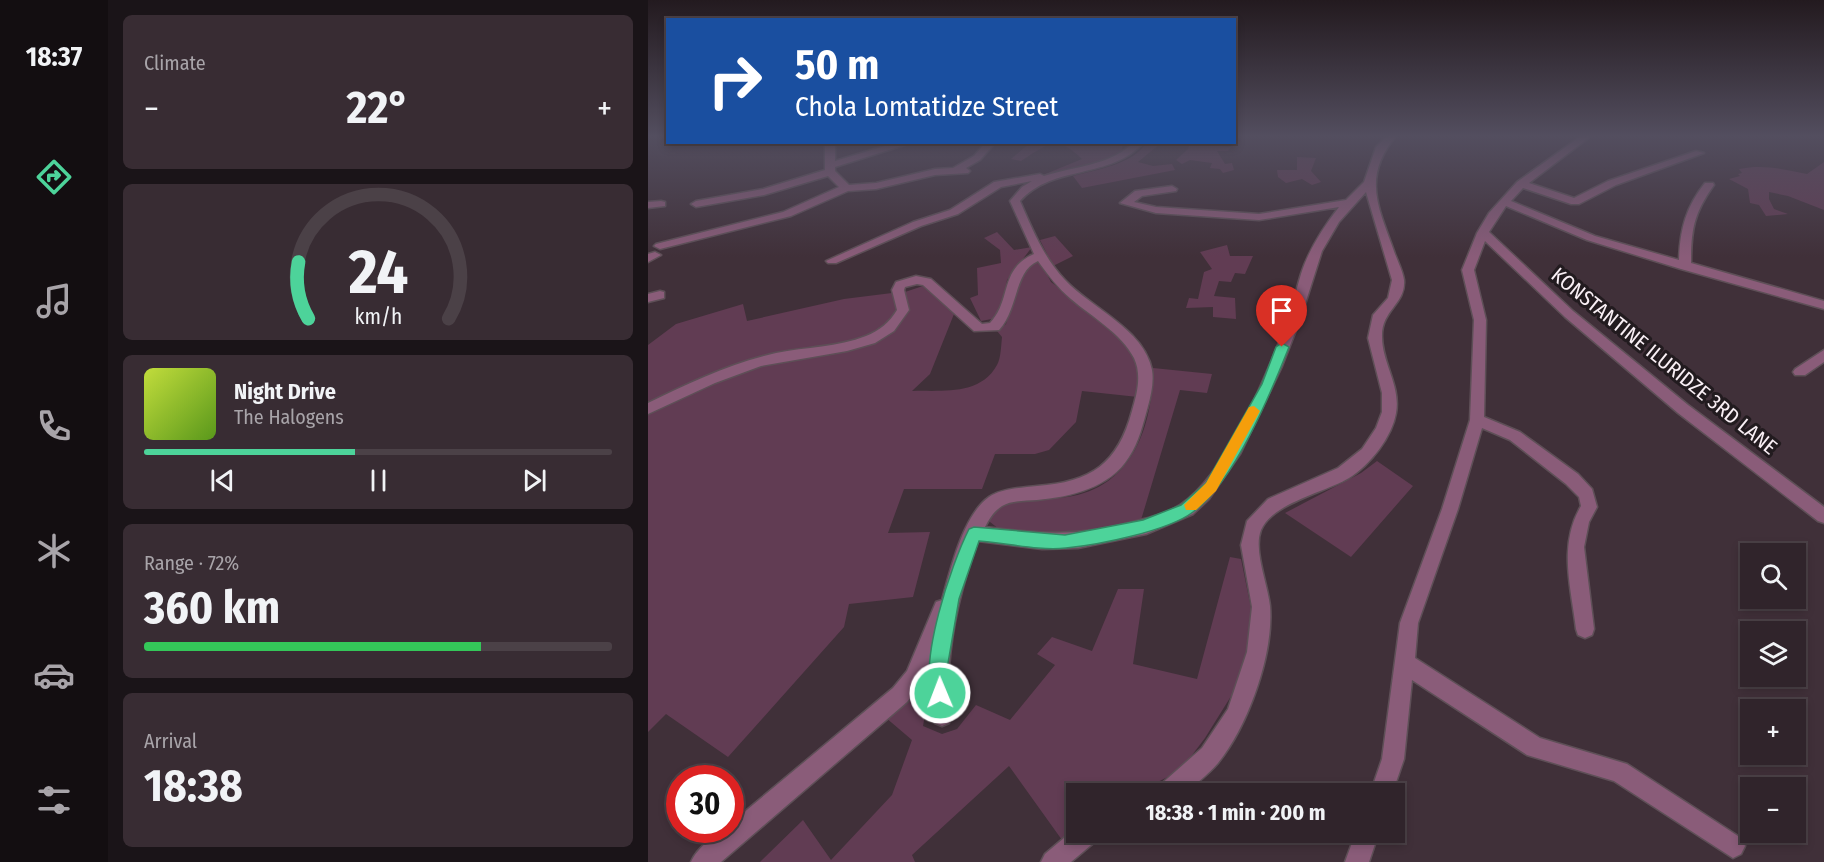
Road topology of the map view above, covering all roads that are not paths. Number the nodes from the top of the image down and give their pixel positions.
1 (808, 176) edge
2 (836, 176) edge
3 (914, 176) edge
4 (1049, 176) edge
5 (1059, 176) edge
6 (1371, 176) edge
7 (1532, 176) edge
8 (1632, 176) edge
9 (1369, 183) junction
10 (1521, 184) junction
11 (1709, 184) dead end
12 (846, 188) junction
13 (1172, 189) dead end
14 (1505, 202) junction
15 (1348, 203) junction
16 (661, 204) dead end
17 (696, 204) dead end
18 (648, 205) edge
19 (1482, 233) junction
20 (654, 253) edge
21 (1040, 256) junction
22 (832, 261) dead end
23 (1685, 267) junction
24 (1824, 304) edge
25 (1824, 355) edge
26 (1800, 372) dead end
27 (648, 409) edge
28 (1477, 420) junction
29 (1824, 516) edge
30 (974, 533) junction
31 (950, 599) junction
32 (1585, 629) dead end
33 (1404, 663) junction
34 (942, 716) dead end
35 (1179, 783) edge
36 (1385, 783) edge
37 (1076, 843) edge
38 (1364, 843) edge
39 (1733, 846) dead end
40 (703, 862) edge
41 (1053, 862) edge
42 (1357, 862) edge

1 - 17 street
2 - 12 street
3 - 12 street
4 - 22 street
5 - 21 street
6 - 9 street
7 - 10 street
8 - 10 street
9 - 15 street
9 - 35 street
10 - 14 street
11 - 23 street
12 - 20 street
13 - 15 street
14 - 19 street
14 - 23 street
15 - 30 street
16 - 18 street
19 - 28 street
19 - 29 street, KONSTANTINE ILURIDZE 3RD LANE
21 - 27 street
21 - 30 street
23 - 24 street
25 - 26 street
28 - 32 street
28 - 33 street
30 - 31 street
31 - 34 street
31 - 40 street
33 - 36 street
33 - 39 street
37 - 41 street
38 - 42 street

